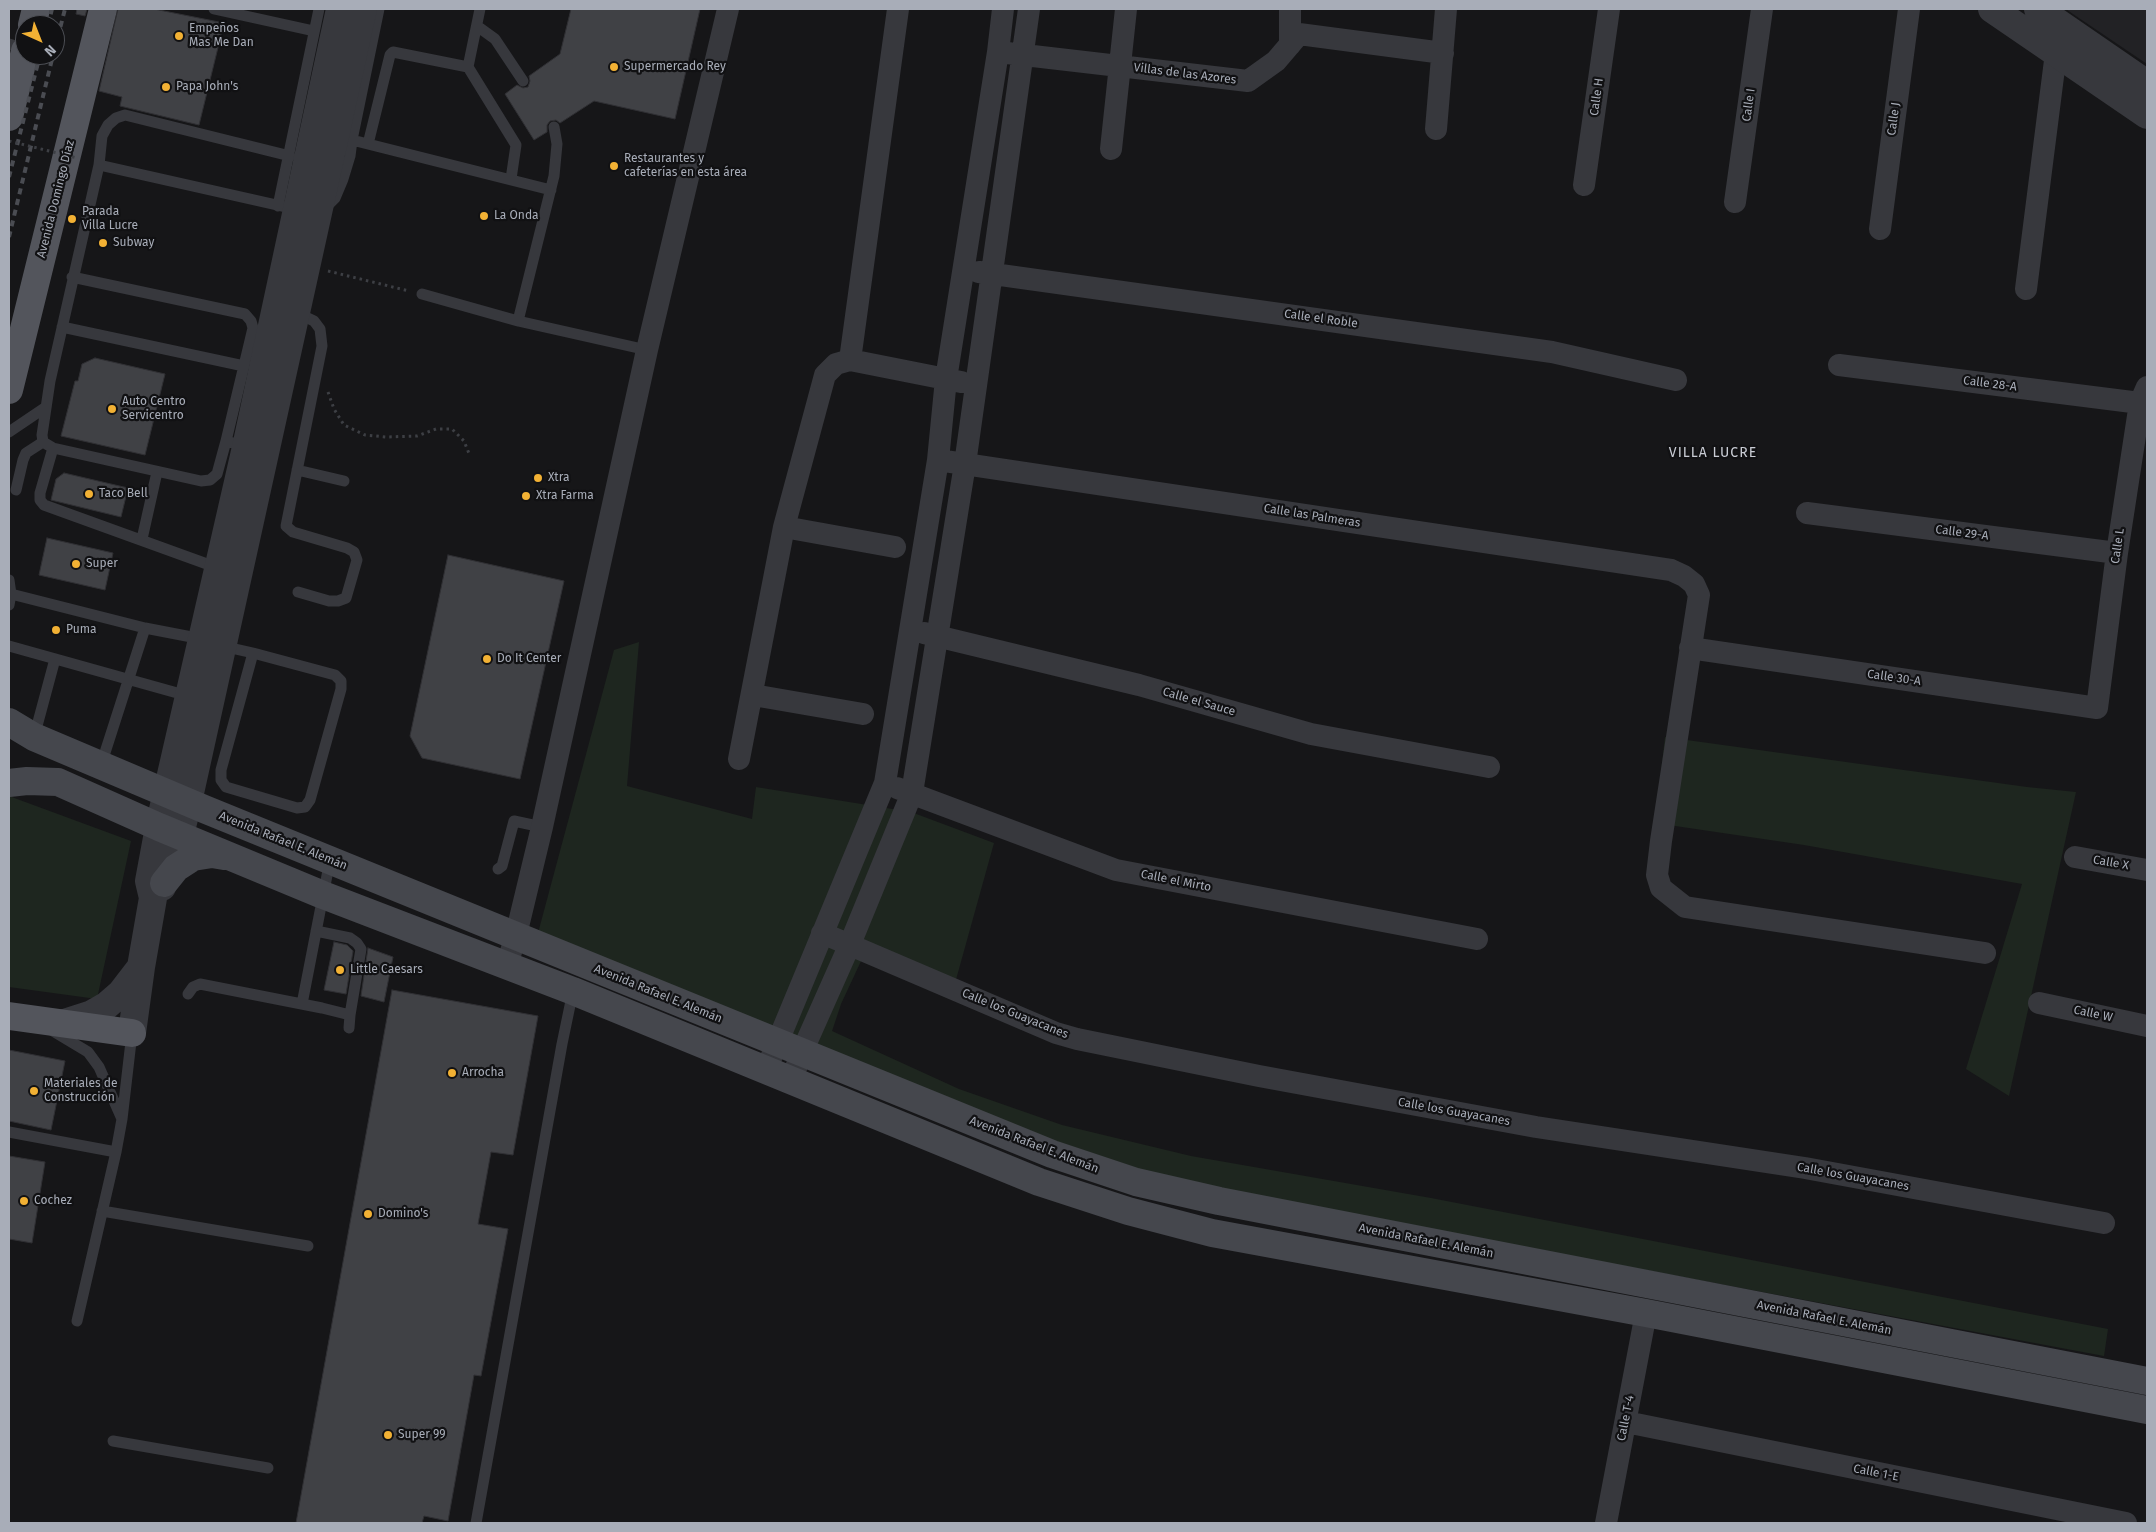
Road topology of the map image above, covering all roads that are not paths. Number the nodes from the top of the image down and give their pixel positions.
1 (103, 9) edge
2 (214, 9) edge
3 (319, 9) edge
4 (340, 9) edge
5 (363, 9) edge
6 (379, 9) edge
7 (480, 9) edge
8 (728, 9) edge
9 (898, 9) edge
10 (1003, 9) edge
11 (1029, 9) edge
12 (1126, 9) edge
13 (1290, 9) edge
14 (1446, 9) edge
15 (1609, 9) edge
16 (1762, 9) edge
17 (1909, 9) edge
18 (1992, 9) edge
19 (2049, 16) edge
20 (477, 26) junction
21 (314, 31) junction
22 (1290, 45) junction
23 (998, 52) junction
24 (2056, 52) junction
25 (1443, 53) junction
26 (1022, 55) junction
27 (21, 65) edge
28 (1121, 66) junction
29 (468, 67) junction
30 (523, 81) dead end
31 (2147, 84) edge
32 (2147, 115) edge
33 (9, 117) edge
34 (554, 127) dead end
35 (1436, 129) dead end
36 (352, 140) junction
37 (368, 144) junction
38 (1111, 149) dead end
39 (290, 156) junction
40 (99, 165) junction
41 (511, 180) junction
42 (1584, 185) dead end
43 (551, 190) junction
44 (1735, 202) dead end
45 (298, 210) junction
46 (1880, 229) dead end
47 (963, 270) junction
48 (993, 274) junction
49 (72, 278) junction
50 (2026, 289) dead end
51 (422, 294) road end
52 (297, 313) junction
53 (518, 322) junction
54 (62, 327) junction
55 (647, 350) junction
56 (850, 360) junction
57 (1839, 365) dead end
58 (244, 366) junction
59 (946, 379) junction
60 (1676, 380) dead end
61 (976, 384) junction
62 (9, 390) edge
63 (2144, 395) edge
64 (46, 407) junction
65 (9, 432) edge
66 (48, 445) junction
67 (246, 446) junction
68 (938, 460) junction
69 (965, 464) junction
70 (296, 470) junction
71 (157, 472) junction
72 (344, 481) dead end
73 (16, 490) dead end
74 (1808, 513) dead end
75 (784, 527) junction
76 (142, 539) junction
77 (895, 547) dead end
78 (2117, 553) junction
79 (218, 568) junction
80 (9, 580) edge
81 (298, 592) dead end
82 (10, 600) edge
83 (145, 628) junction
84 (911, 630) junction
85 (938, 636) junction
86 (212, 642) junction
87 (9, 646) edge
88 (1690, 648) junction
89 (253, 653) junction
90 (56, 659) junction
91 (128, 679) junction
92 (753, 695) junction
93 (188, 696) junction
94 (2097, 708) joint
95 (863, 714) dead end
96 (9, 722) edge
97 (34, 738) junction
98 (739, 759) dead end
99 (102, 765) junction
100 (1489, 767) dead end
101 (885, 783) junction
102 (9, 784) edge
103 (912, 793) junction
104 (177, 797) junction
105 (542, 827) junction
106 (170, 831) junction
107 (231, 857) junction
108 (2075, 857) dead end
109 (330, 860) junction
110 (498, 869) dead end
111 (2147, 870) edge
112 (159, 890) junction
113 (323, 895) junction
114 (316, 932) junction
115 (822, 933) junction
116 (516, 935) junction
117 (1478, 938) dead end
118 (850, 944) junction
119 (1985, 953) dead end
120 (507, 965) junction
121 (141, 967) junction
122 (574, 991) junction
123 (188, 994) dead end
124 (2039, 1003) dead end
125 (302, 1004) junction
126 (350, 1015) junction
127 (17, 1017) edge
128 (64, 1023) junction
129 (2147, 1026) edge
130 (348, 1028) dead end
131 (132, 1033) junction
132 (776, 1042) junction
133 (802, 1052) junction
134 (766, 1070) junction
135 (791, 1081) junction
136 (122, 1119) junction
137 (9, 1132) edge
138 (116, 1152) junction
139 (102, 1211) junction
140 (2104, 1223) dead end
141 (308, 1246) dead end
142 (1646, 1313) junction
143 (77, 1321) dead end
144 (2147, 1381) edge
145 (2147, 1410) edge
146 (1626, 1422) junction
147 (113, 1440) dead end
148 (268, 1468) dead end
149 (476, 1523) edge
150 (1606, 1523) edge
151 (2126, 1523) edge

1 - 62 main road, Avenida Domingo Díaz
2 - 21 lane
3 - 21 lane
4 - 45 street
5 - 45 street
6 - 36 lane
7 - 20 lane
8 - 55 street
9 - 56 street
10 - 23 street
11 - 26 street
12 - 28 street
13 - 22 street
14 - 25 street
15 - 42 street, Calle H
16 - 44 street, Calle I
17 - 46 street, Calle J
18 - 24 street
19 - 24 street
19 - 31 street
20 - 29 lane
20 - 30 lane
21 - 39 lane
22 - 25 street, Villas de las Azores
22 - 28 street, Villas de las Azores
23 - 26 street, Villas de las Azores
23 - 47 street
24 - 32 street
24 - 50 street
25 - 35 street
26 - 28 street, Villas de las Azores
26 - 48 street
27 - 33 main road
28 - 38 street
29 - 37 lane
29 - 41 lane
34 - 43 lane
36 - 37 lane
36 - 45 lane
37 - 41 lane
39 - 40 lane
39 - 45 lane
40 - 45 lane
40 - 49 lane
41 - 43 lane
43 - 53 lane
45 - 52 street
45 - 67 street
47 - 48 street, Calle el Roble
47 - 59 street
48 - 60 street, Calle el Roble
48 - 61 street
49 - 54 lane
49 - 58 lane
51 - 53 lane
52 - 67 street
52 - 70 lane
53 - 55 lane
54 - 58 lane
54 - 64 lane
55 - 105 street
56 - 59 street
56 - 75 street
57 - 63 street, Calle 28-A
58 - 67 lane
59 - 61 street
59 - 68 street
61 - 69 street
63 - 78 street, Calle L
64 - 65 lane
64 - 66 lane
66 - 71 lane
66 - 73 lane
66 - 76 lane
67 - 71 lane
67 - 79 street
67 - 86 street
68 - 69 street, Calle las Palmeras
68 - 84 street
69 - 85 street
69 - 88 street, Calle las Palmeras
70 - 72 lane
70 - 81 lane
71 - 76 lane
74 - 78 street, Calle 29-A
75 - 77 street
75 - 92 street
76 - 79 lane
78 - 94 street, Calle L
79 - 86 street
80 - 82 lane
82 - 83 lane
83 - 86 lane
83 - 91 lane
84 - 85 street, Calle el Sauce
84 - 101 street
85 - 100 street, Calle el Sauce
85 - 103 street
86 - 89 lane
86 - 93 street
86 - 104 street
87 - 90 lane
88 - 94 street, Calle 30-A
88 - 119 street
89 - 89 lane
90 - 91 lane
90 - 97 lane
91 - 93 lane
91 - 99 lane
92 - 95 street
92 - 98 street
93 - 104 street
96 - 97 main road, Avenida Rafael E. Alemán
97 - 99 main road, Avenida Rafael E. Alemán
99 - 104 main road, Avenida Rafael E. Alemán
101 - 103 street, Calle el Mirto
101 - 115 street
102 - 106 main road
103 - 117 street, Calle el Mirto
103 - 118 street
104 - 106 street
104 - 109 main road, Avenida Rafael E. Alemán
105 - 110 lane
105 - 116 street
106 - 107 main road
106 - 112 street
107 - 112 main road
107 - 113 main road
108 - 111 street, Calle X
109 - 113 lane
109 - 116 main road, Avenida Rafael E. Alemán
112 - 121 street
113 - 114 lane
113 - 120 main road
114 - 125 lane
114 - 126 lane
115 - 118 street, Calle los Guayacanes
115 - 132 street
116 - 120 street
116 - 132 main road, Avenida Rafael E. Alemán
118 - 133 street
118 - 140 street, Calle los Guayacanes
120 - 122 main road
121 - 128 street
121 - 131 street
122 - 134 main road
122 - 149 lane
123 - 125 lane
124 - 129 street, Calle W
125 - 126 lane
126 - 130 lane
127 - 128 main road
127 - 136 lane
128 - 131 main road
131 - 136 lane
132 - 133 main road, Avenida Rafael E. Alemán
132 - 134 street
133 - 135 street
133 - 144 main road, Avenida Rafael E. Alemán
134 - 135 main road
135 - 142 main road
136 - 138 lane
137 - 138 lane
138 - 139 lane
139 - 141 lane
139 - 143 lane
142 - 145 main road
142 - 146 street, Calle T-4
146 - 150 street, Calle T-4
146 - 151 street, Calle 1-E
147 - 148 lane

